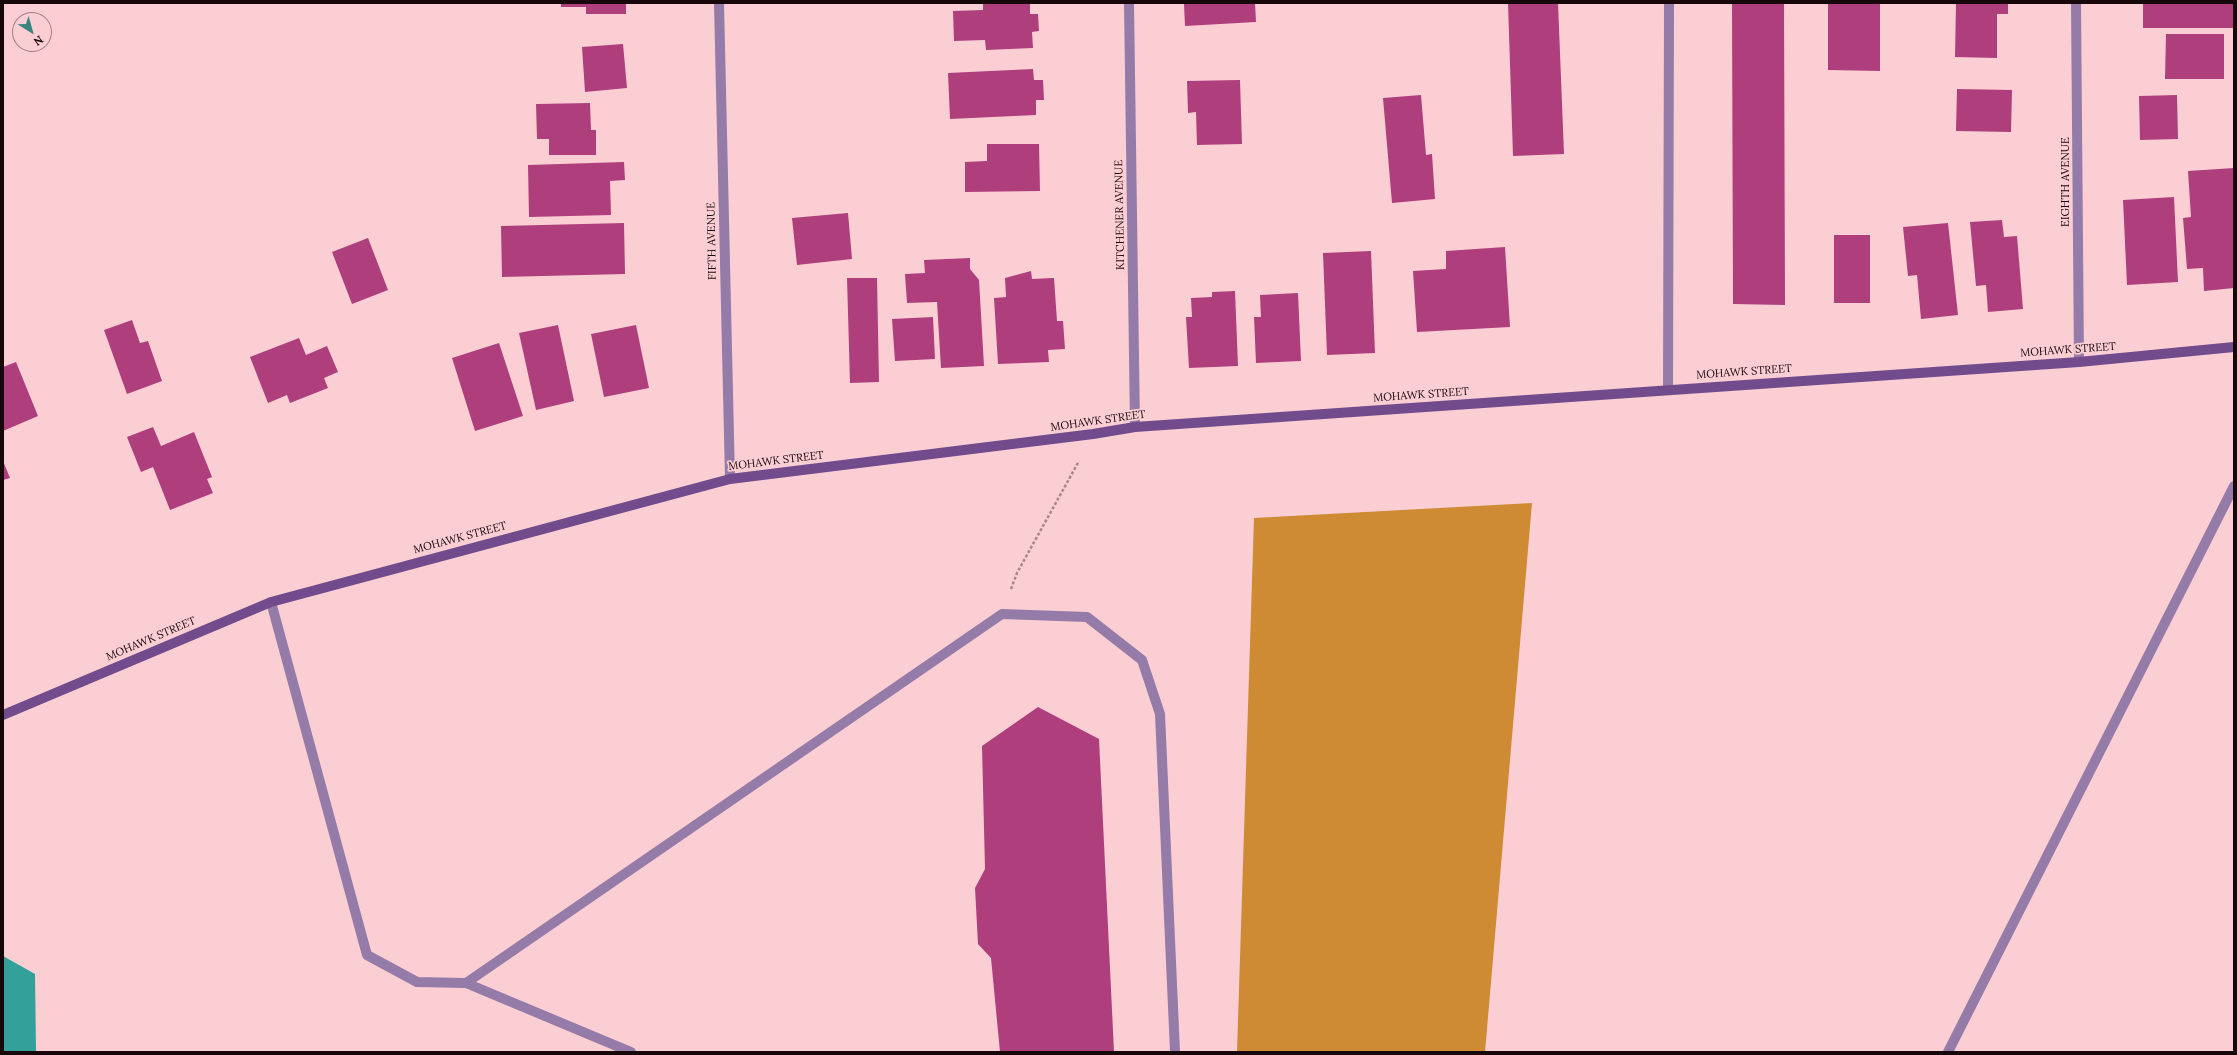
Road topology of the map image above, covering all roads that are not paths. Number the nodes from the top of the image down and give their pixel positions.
1 (718, 3) edge
2 (1129, 3) edge
3 (1669, 3) edge
4 (2076, 3) edge
5 (2234, 347) edge
6 (2079, 362) junction
7 (1668, 390) junction
8 (1135, 427) junction
9 (730, 479) junction
10 (2234, 486) edge
11 (271, 602) junction
12 (3, 715) edge
13 (466, 983) junction
14 (631, 1052) edge
15 (1175, 1052) edge
16 (1948, 1052) edge

1 - 9 street, FIFTH AVENUE
2 - 8 street, KITCHENER AVENUE
3 - 7 street
4 - 6 street, EIGHTH AVENUE
5 - 6 street, MOHAWK STREET
6 - 7 street, MOHAWK STREET
7 - 8 street, MOHAWK STREET
8 - 9 street, MOHAWK STREET
9 - 11 street, MOHAWK STREET
10 - 16 street
11 - 12 street, MOHAWK STREET
11 - 13 street
13 - 14 street
13 - 15 street

